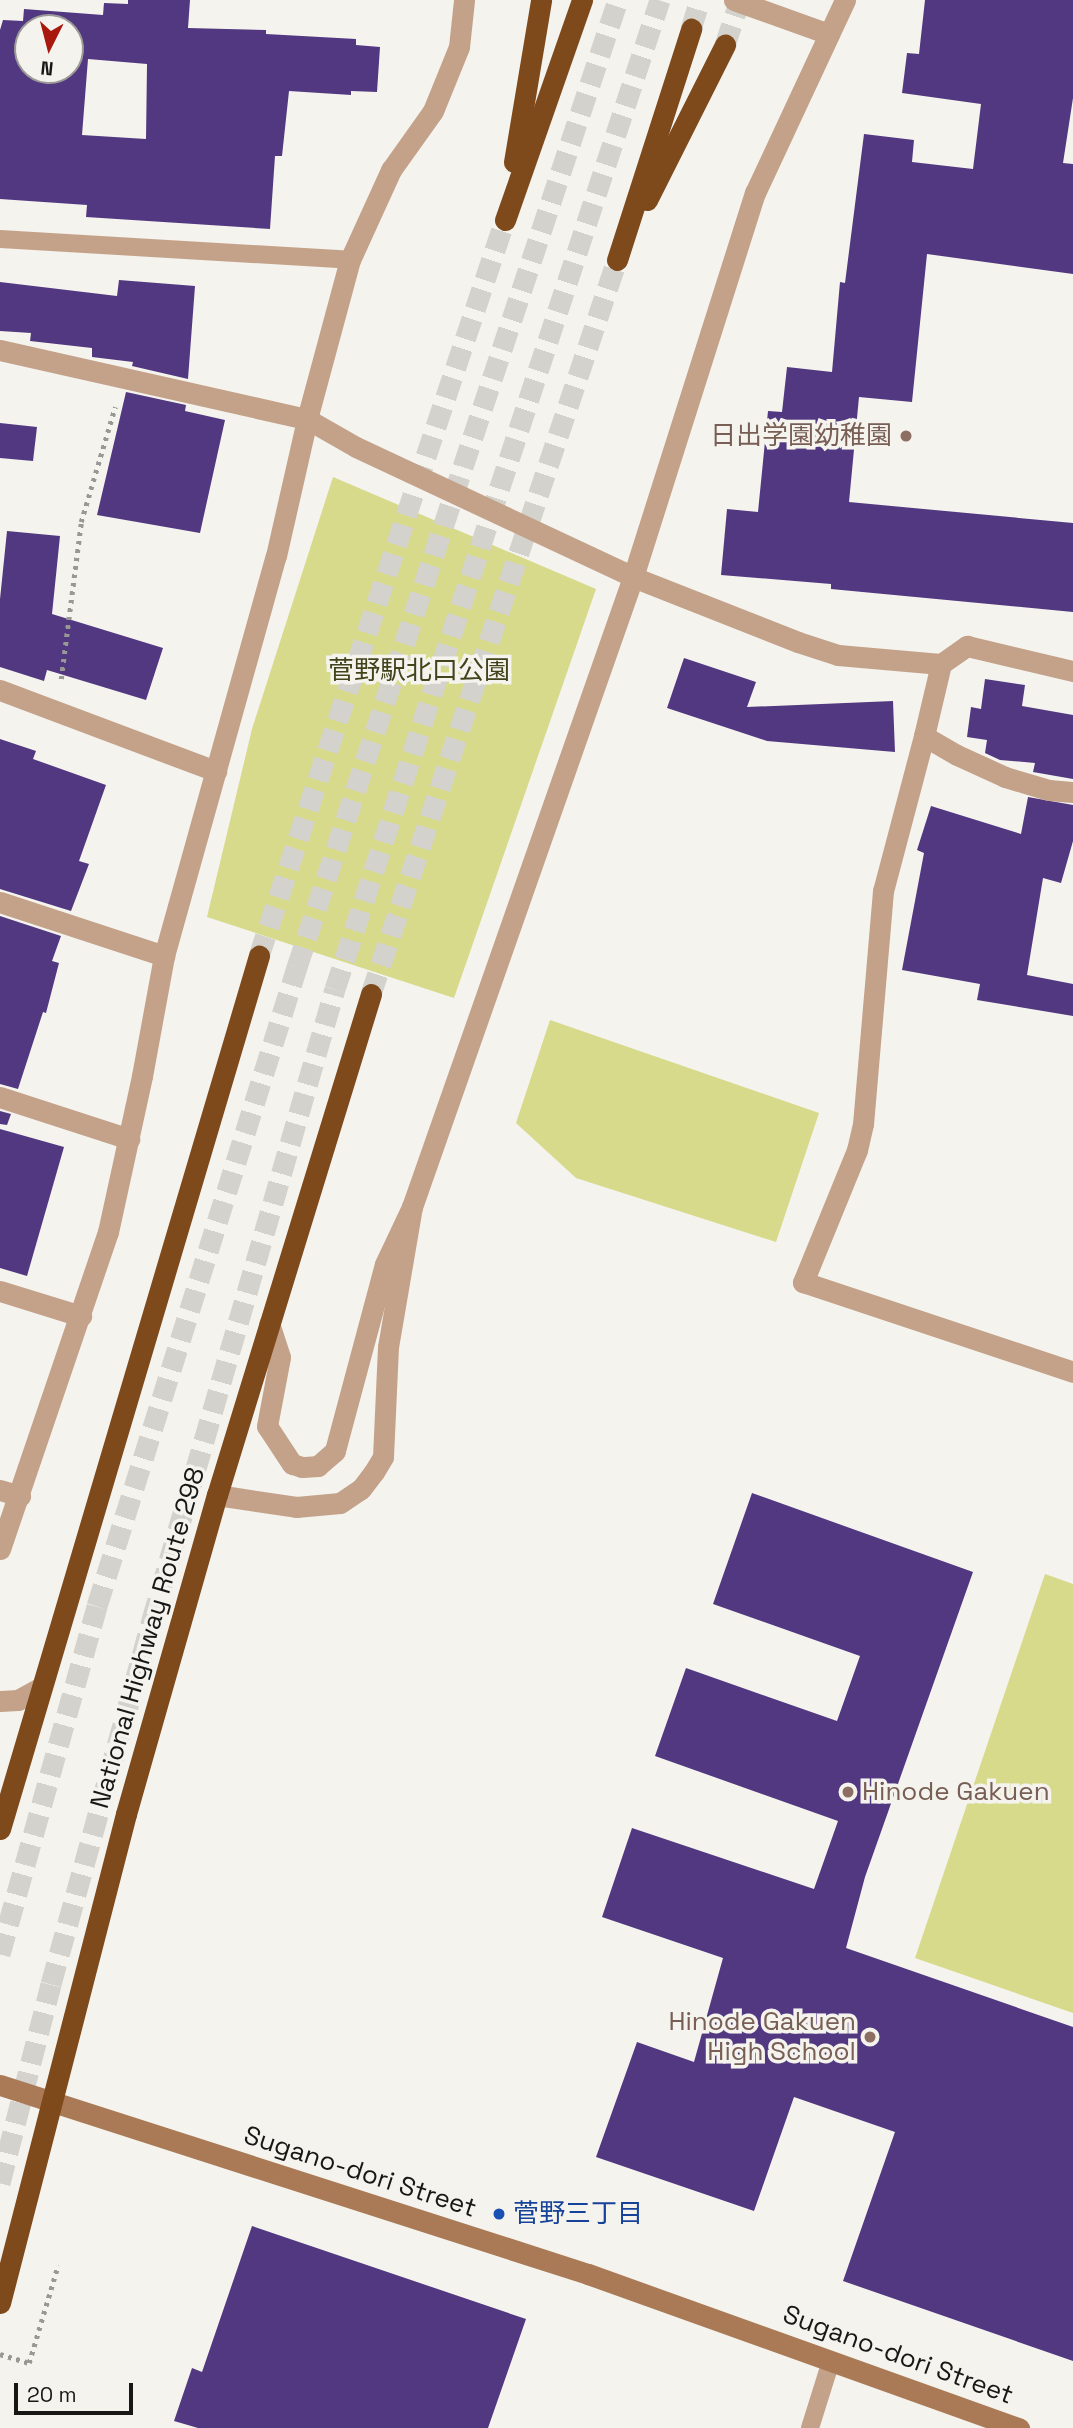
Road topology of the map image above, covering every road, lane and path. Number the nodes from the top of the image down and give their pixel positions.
1 (464, 0) edge
2 (541, 0) edge
3 (582, 0) edge
4 (734, 0) edge
5 (845, 0) edge
6 (691, 29) tunnel mouth
7 (829, 34) junction
8 (724, 45) tunnel mouth
9 (0, 239) edge
10 (350, 260) junction
11 (0, 350) edge
12 (123, 378) junction
13 (307, 419) junction
14 (633, 577) junction
15 (941, 664) junction
16 (1073, 671) edge
17 (0, 690) edge
18 (57, 711) junction
19 (925, 736) junction
20 (216, 771) junction
21 (1073, 792) edge
22 (0, 901) edge
23 (163, 956) junction
24 (259, 956) tunnel mouth
25 (371, 993) tunnel mouth
26 (0, 1097) edge
27 (129, 1139) junction
28 (412, 1207) junction
29 (0, 1291) edge
30 (81, 1317) junction
31 (270, 1324) junction
32 (1073, 1372) edge
33 (10, 1493) edge
34 (217, 1495) junction
35 (0, 1549) edge
36 (41, 1687) junction
37 (0, 1701) edge
38 (0, 1829) edge
39 (0, 2085) edge
40 (52, 2103) junction
41 (58, 2266) dead end
42 (0, 2304) edge
43 (0, 2354) edge
44 (831, 2361) junction
45 (810, 2428) edge
46 (1019, 2428) edge

1 - 10 street
2 - 3 highway
4 - 7 street
5 - 7 street
6 - 8 highway
7 - 14 street
9 - 10 lane
10 - 13 street
11 - 12 street
12 - 13 street
12 - 18 path
13 - 14 street
13 - 20 street
14 - 15 street
14 - 28 street
15 - 16 street
15 - 19 street
17 - 18 street
18 - 20 street
19 - 21 street
19 - 32 street
20 - 23 street
22 - 23 street
23 - 27 street
24 - 36 highway
25 - 31 highway, National Highway Route 298
26 - 27 street
27 - 30 street
28 - 31 street
28 - 34 street
29 - 30 street
30 - 33 street
31 - 34 highway, National Highway Route 298
33 - 35 street
34 - 40 highway, National Highway Route 298
36 - 37 street
36 - 38 highway
39 - 40 street, Sugano-dori Street
40 - 42 highway, National Highway Route 298
40 - 44 street, Sugano-dori Street
41 - 43 path
44 - 45 lane
44 - 46 street, Sugano-dori Street

